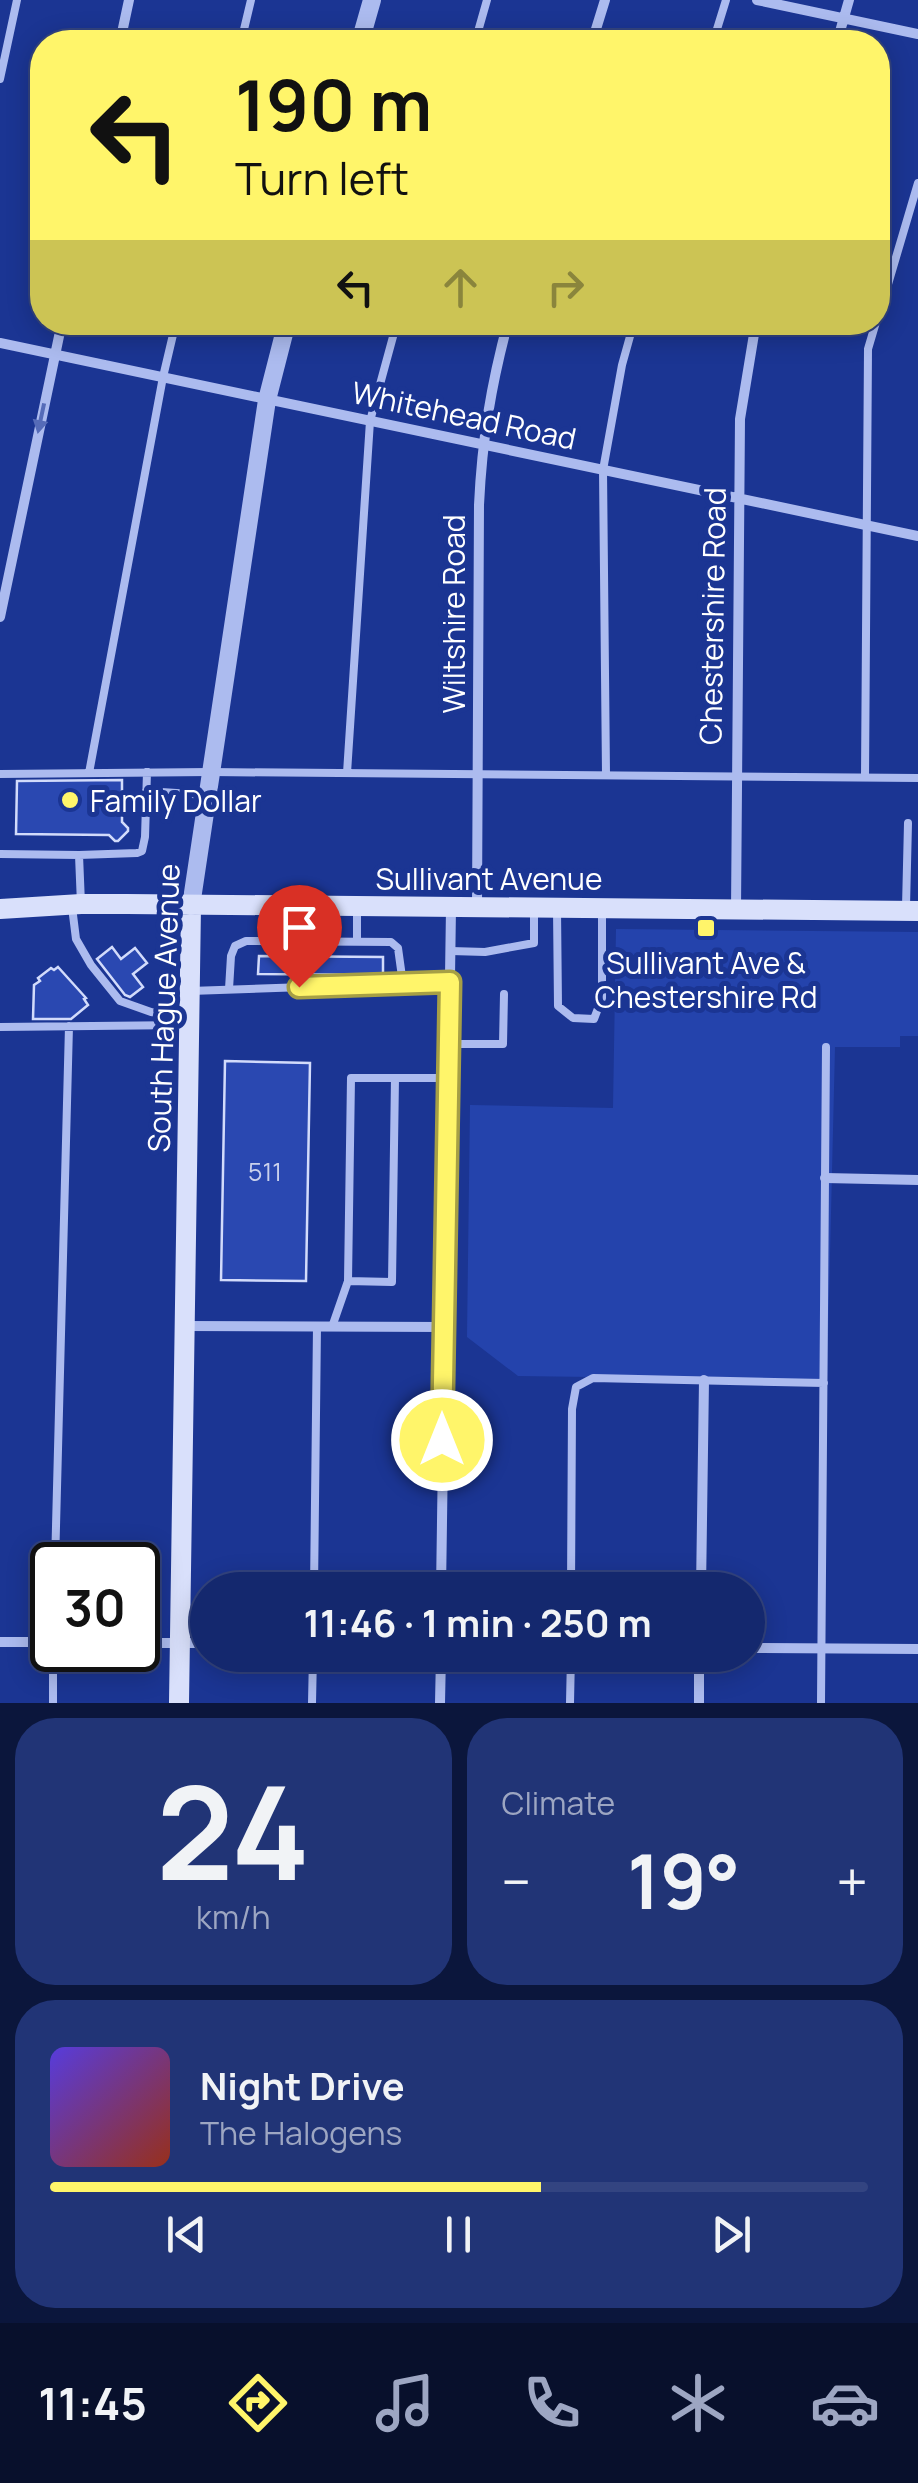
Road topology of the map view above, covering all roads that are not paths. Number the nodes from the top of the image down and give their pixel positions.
1 (17, 0) edge
2 (130, 0) edge
3 (251, 0) edge
4 (372, 0) edge
5 (487, 0) edge
6 (604, 0) edge
7 (726, 0) edge
8 (757, 0) edge
9 (849, 0) edge
10 (844, 18) junction
11 (123, 30) edge
12 (244, 30) edge
13 (363, 30) edge
14 (478, 30) edge
15 (595, 30) edge
16 (717, 30) edge
17 (840, 30) edge
18 (918, 34) edge
19 (0, 80) edge
20 (918, 184) edge
21 (890, 277) edge
22 (59, 335) edge
23 (173, 335) edge
24 (284, 335) edge
25 (394, 335) edge
26 (504, 335) edge
27 (630, 335) edge
28 (754, 335) edge
29 (872, 335) edge
30 (0, 342) edge
31 (54, 354) junction
32 (163, 376) junction
33 (267, 400) junction
34 (370, 421) junction
35 (482, 444) junction
36 (603, 470) junction
37 (738, 498) junction
38 (868, 526) junction
39 (918, 536) edge
40 (0, 617) edge
41 (147, 772) junction
42 (210, 772) junction
43 (89, 773) junction
44 (346, 773) junction
45 (0, 774) edge
46 (477, 774) junction
47 (606, 775) junction
48 (736, 776) junction
49 (865, 777) junction
50 (918, 778) edge
51 (146, 791) junction
52 (207, 795) junction
53 (908, 822) dead end
54 (0, 854) edge
55 (79, 855) junction
56 (76, 904) junction
57 (191, 906) junction
58 (286, 906) junction
59 (358, 908) junction
60 (451, 908) junction
61 (478, 908) junction
62 (0, 909) edge
63 (534, 909) junction
64 (557, 909) junction
65 (602, 909) junction
66 (736, 910) junction
67 (912, 911) edge
68 (301, 940) junction
69 (357, 940) junction
70 (451, 951) junction
71 (450, 982) junction
72 (403, 984) junction
73 (229, 990) junction
74 (190, 991) junction
75 (504, 994) dead end
76 (189, 1021) junction
77 (69, 1026) junction
78 (0, 1027) edge
79 (449, 1044) junction
80 (826, 1047) dead end
81 (396, 1078) junction
82 (448, 1078) junction
83 (826, 1178) junction
84 (918, 1180) edge
85 (348, 1281) junction
86 (184, 1326) junction
87 (317, 1326) junction
88 (332, 1326) junction
89 (443, 1327) junction
90 (704, 1380) junction
91 (824, 1383) junction
92 (56, 1542) edge
93 (314, 1572) edge
94 (441, 1572) edge
95 (571, 1572) edge
96 (700, 1572) edge
97 (0, 1642) edge
98 (30, 1642) edge
99 (160, 1643) edge
100 (180, 1643) junction
101 (190, 1643) edge
102 (765, 1648) edge
103 (822, 1648) junction
104 (918, 1649) edge
105 (54, 1672) edge
106 (313, 1672) edge
107 (440, 1672) edge
108 (570, 1672) edge
109 (699, 1672) edge
110 (53, 1703) edge
111 (179, 1703) edge
112 (312, 1703) edge
113 (440, 1703) edge
114 (570, 1703) edge
115 (698, 1703) edge
116 (821, 1703) edge

1 - 19 lane
2 - 11 street
3 - 12 lane
4 - 13 street
5 - 14 lane
6 - 15 street
7 - 16 lane
8 - 10 street
9 - 10 street
10 - 17 street
10 - 18 street
20 - 21 lane
22 - 31 street
23 - 32 lane
24 - 33 street, South Hague Avenue
25 - 34 lane
26 - 35 street, Wiltshire Road
27 - 36 lane
28 - 37 street, Chestershire Road
29 - 38 lane
30 - 31 street, Whitehead Road
31 - 32 street, Whitehead Road
31 -> 40 street
32 - 33 street, Whitehead Road
32 - 43 lane
33 - 34 street, Whitehead Road
33 - 42 street, South Hague Avenue
34 - 35 street, Whitehead Road
34 - 44 lane
35 - 36 street, Whitehead Road
35 - 46 street, Wiltshire Road
36 - 37 street, Whitehead Road
36 - 47 lane
37 - 38 street, Whitehead Road
37 - 48 street, Chestershire Road
38 - 39 street, Whitehead Road
38 - 49 lane
41 - 42 lane
41 - 43 lane
41 - 51 lane
42 - 44 lane
42 - 52 street, South Hague Avenue
43 - 45 lane
44 - 46 lane
46 - 47 lane
46 - 61 street, Wiltshire Road
47 - 48 lane
48 - 49 lane
48 - 66 street, Chestershire Road
49 - 50 lane
51 - 52 lane
51 - 55 lane
52 - 57 street, South Hague Avenue
53 - 67 lane
54 - 55 lane
55 - 56 lane
56 - 57 main road, Sullivant Avenue
56 - 62 main road, Sullivant Avenue
56 - 76 lane
57 - 58 main road, Sullivant Avenue
57 - 74 main road, South Hague Avenue
58 - 59 main road, Sullivant Avenue
58 - 68 lane
59 - 60 main road, Sullivant Avenue
59 - 69 lane
60 - 61 main road, Sullivant Avenue
60 - 70 street
61 - 63 main road, Sullivant Avenue
63 - 64 main road, Sullivant Avenue
63 - 70 lane
64 - 65 main road, Sullivant Avenue
64 - 65 lane
65 - 66 main road, Sullivant Avenue
66 - 67 main road, Sullivant Avenue
68 - 69 lane
68 - 73 lane
69 - 72 lane
70 - 71 street
71 - 72 lane
71 - 79 street
72 - 73 lane
73 - 74 lane
74 - 76 main road, South Hague Avenue
75 - 79 lane
76 - 77 lane
76 - 86 main road, South Hague Avenue
77 - 78 lane
77 - 92 lane
79 - 82 street
80 - 83 lane
81 - 82 lane
81 - 85 lane
81 - 85 lane
82 - 89 street
83 - 84 street
83 - 91 lane
85 - 88 lane
86 - 87 street
86 - 100 main road, South Hague Avenue
87 - 88 street
87 - 93 lane
88 - 89 street
89 - 94 street
90 - 91 lane
90 - 95 lane
90 - 96 street
91 - 103 lane
97 - 98 street
99 - 100 street
100 - 101 street
100 - 111 main road, South Hague Avenue
102 - 103 street
103 - 104 street
103 - 116 lane
105 - 110 lane
106 - 112 lane
107 - 113 street
108 - 114 lane
109 - 115 street

